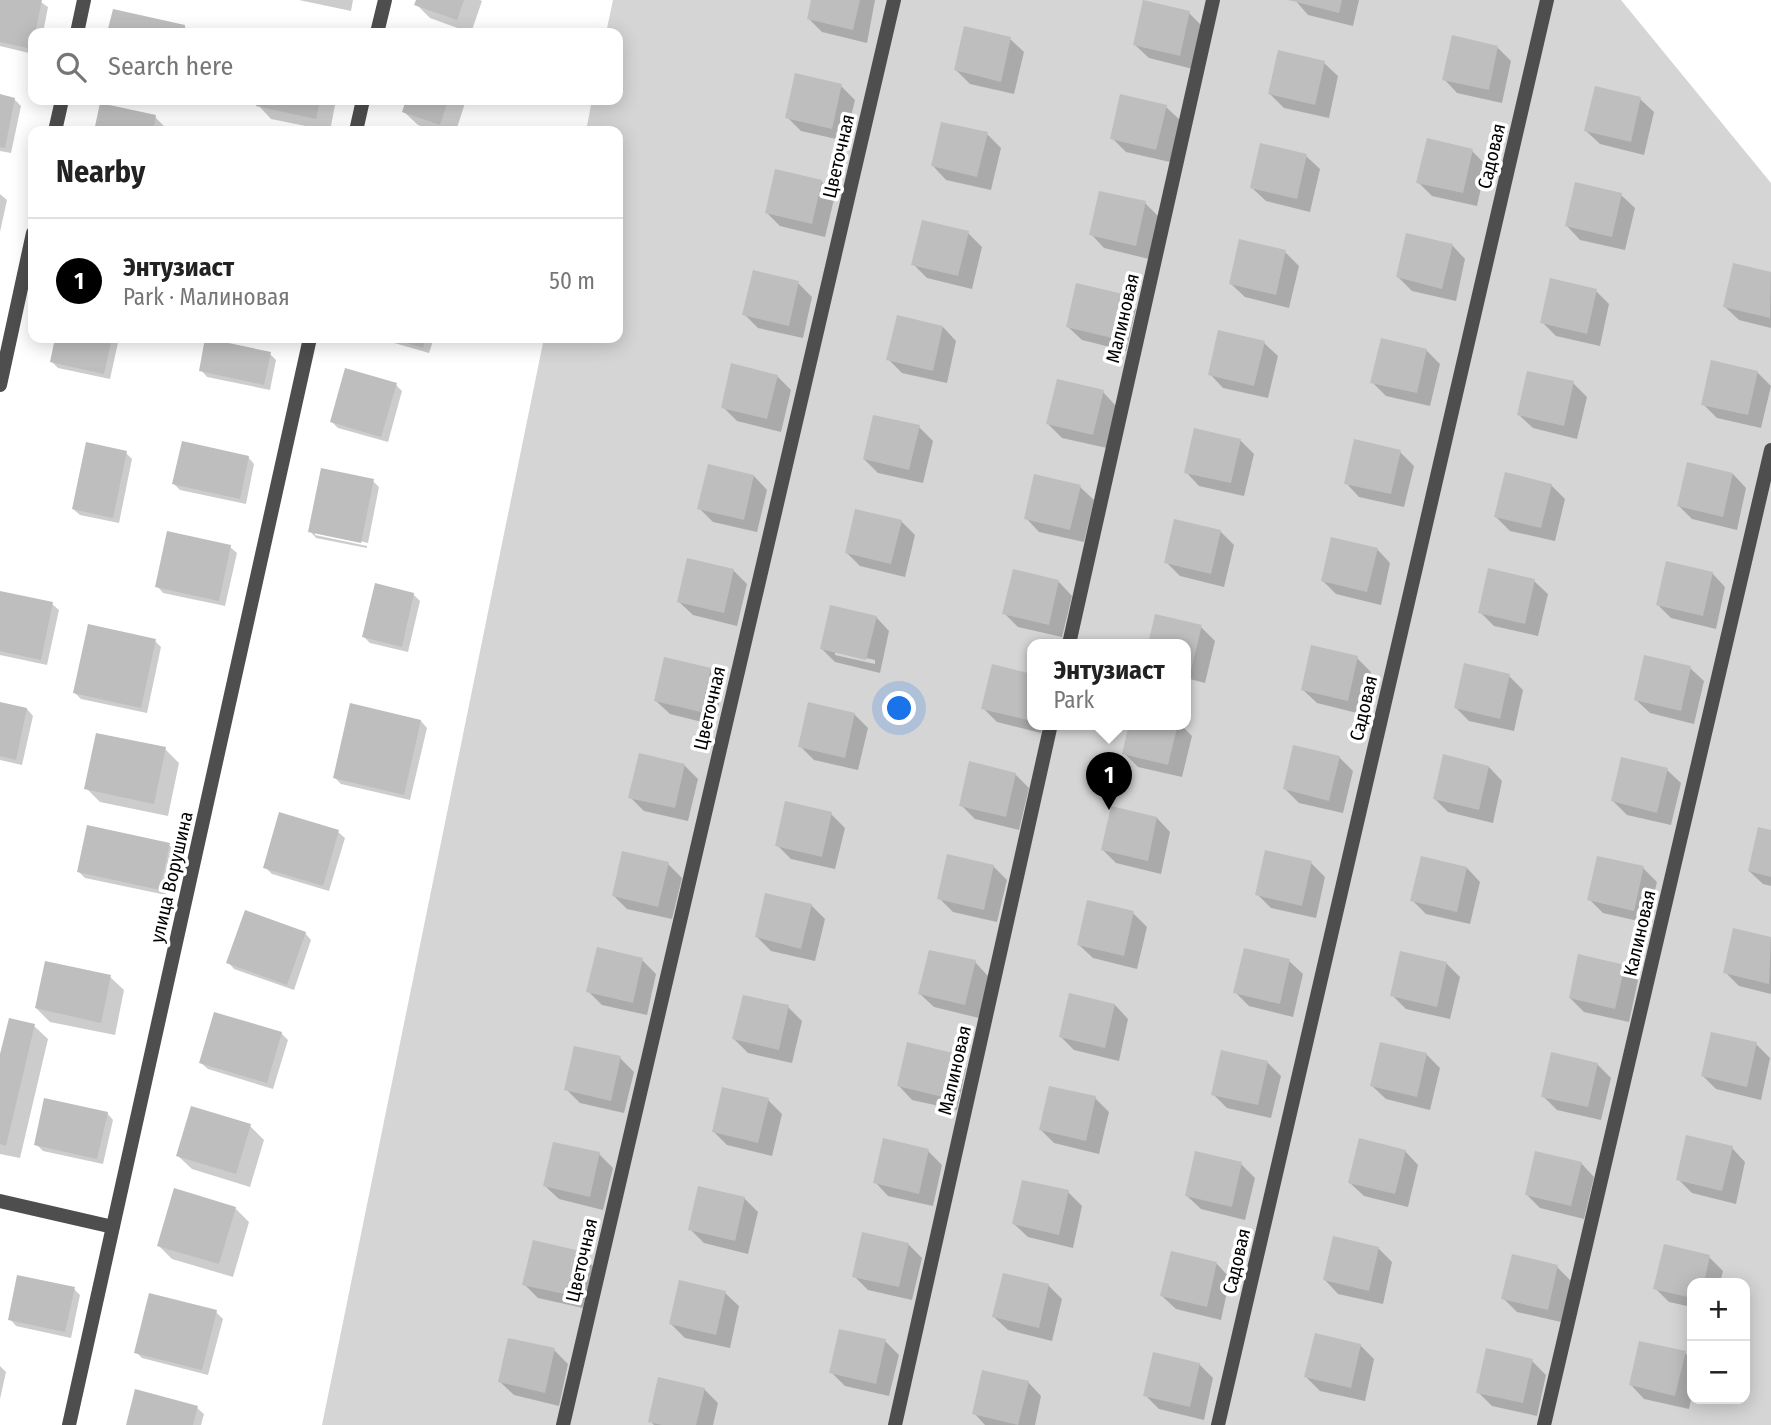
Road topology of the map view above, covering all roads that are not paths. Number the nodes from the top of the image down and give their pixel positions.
1 (84, 0) edge
2 (385, 0) edge
3 (894, 0) edge
4 (1213, 0) edge
5 (1547, 0) edge
6 (78, 28) edge
7 (378, 28) edge
8 (61, 105) edge
9 (362, 105) edge
10 (56, 126) edge
11 (357, 126) edge
12 (28, 256) edge
13 (309, 343) edge
14 (0, 385) edge
15 (1771, 450) edge
16 (1070, 639) edge
17 (1050, 730) edge
18 (0, 1201) edge
19 (113, 1227) junction
20 (69, 1425) edge
21 (562, 1425) edge
22 (895, 1425) edge
23 (1217, 1425) edge
24 (1544, 1425) edge

1 - 6 street
2 - 7 street
3 - 21 street, Цветочная
4 - 16 street, Малиновая
5 - 23 street, Садовая
8 - 10 street
9 - 11 street
12 - 14 street
13 - 19 street, улица Ворушина
15 - 24 street, Калиновая
17 - 22 street, Малиновая
18 - 19 street
19 - 20 street, улица Ворушина

